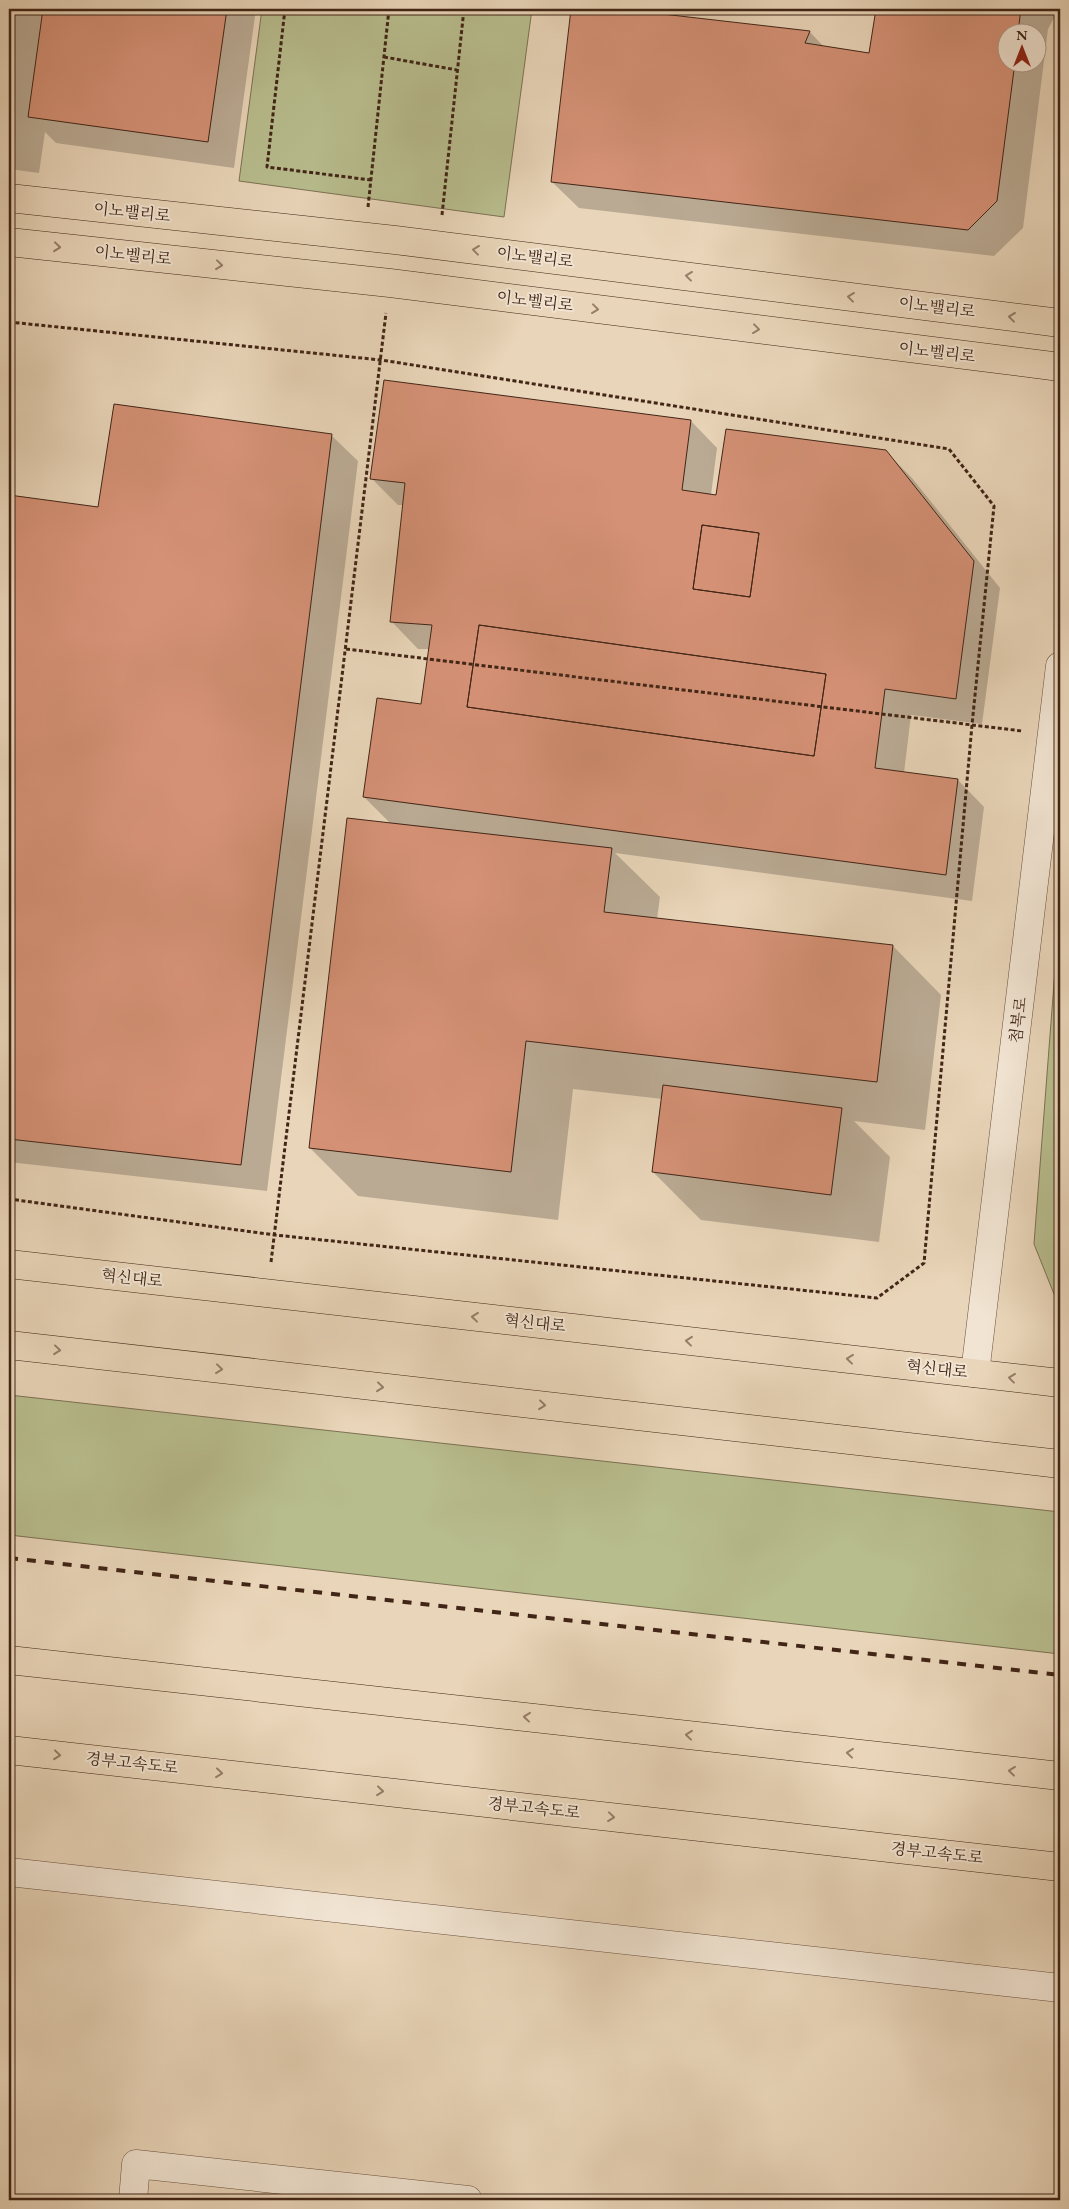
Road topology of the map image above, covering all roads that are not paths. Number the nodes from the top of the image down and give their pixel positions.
1 (9, 198) edge
2 (9, 242) edge
3 (1060, 323) edge
4 (1060, 367) edge
5 (1060, 666) edge
6 (9, 1264) edge
7 (9, 1345) edge
8 (975, 1373) junction
9 (1060, 1384) edge
10 (1060, 1464) edge
11 (9, 1660) edge
12 (9, 1750) edge
13 (1060, 1776) edge
14 (1060, 1867) edge
15 (9, 1872) edge
16 (1060, 1988) edge
17 (133, 2200) edge
18 (468, 2200) edge

3 -> 1 main road, 이노밸리로
2 -> 4 main road, 이노벨리로
5 - 8 street, 첨복로
8 -> 6 main road, 혁신대로
7 -> 10 main road
9 -> 8 main road, 혁신대로
13 -> 11 main road
12 -> 14 main road, 경부고속도로
15 - 16 street
17 - 18 street

